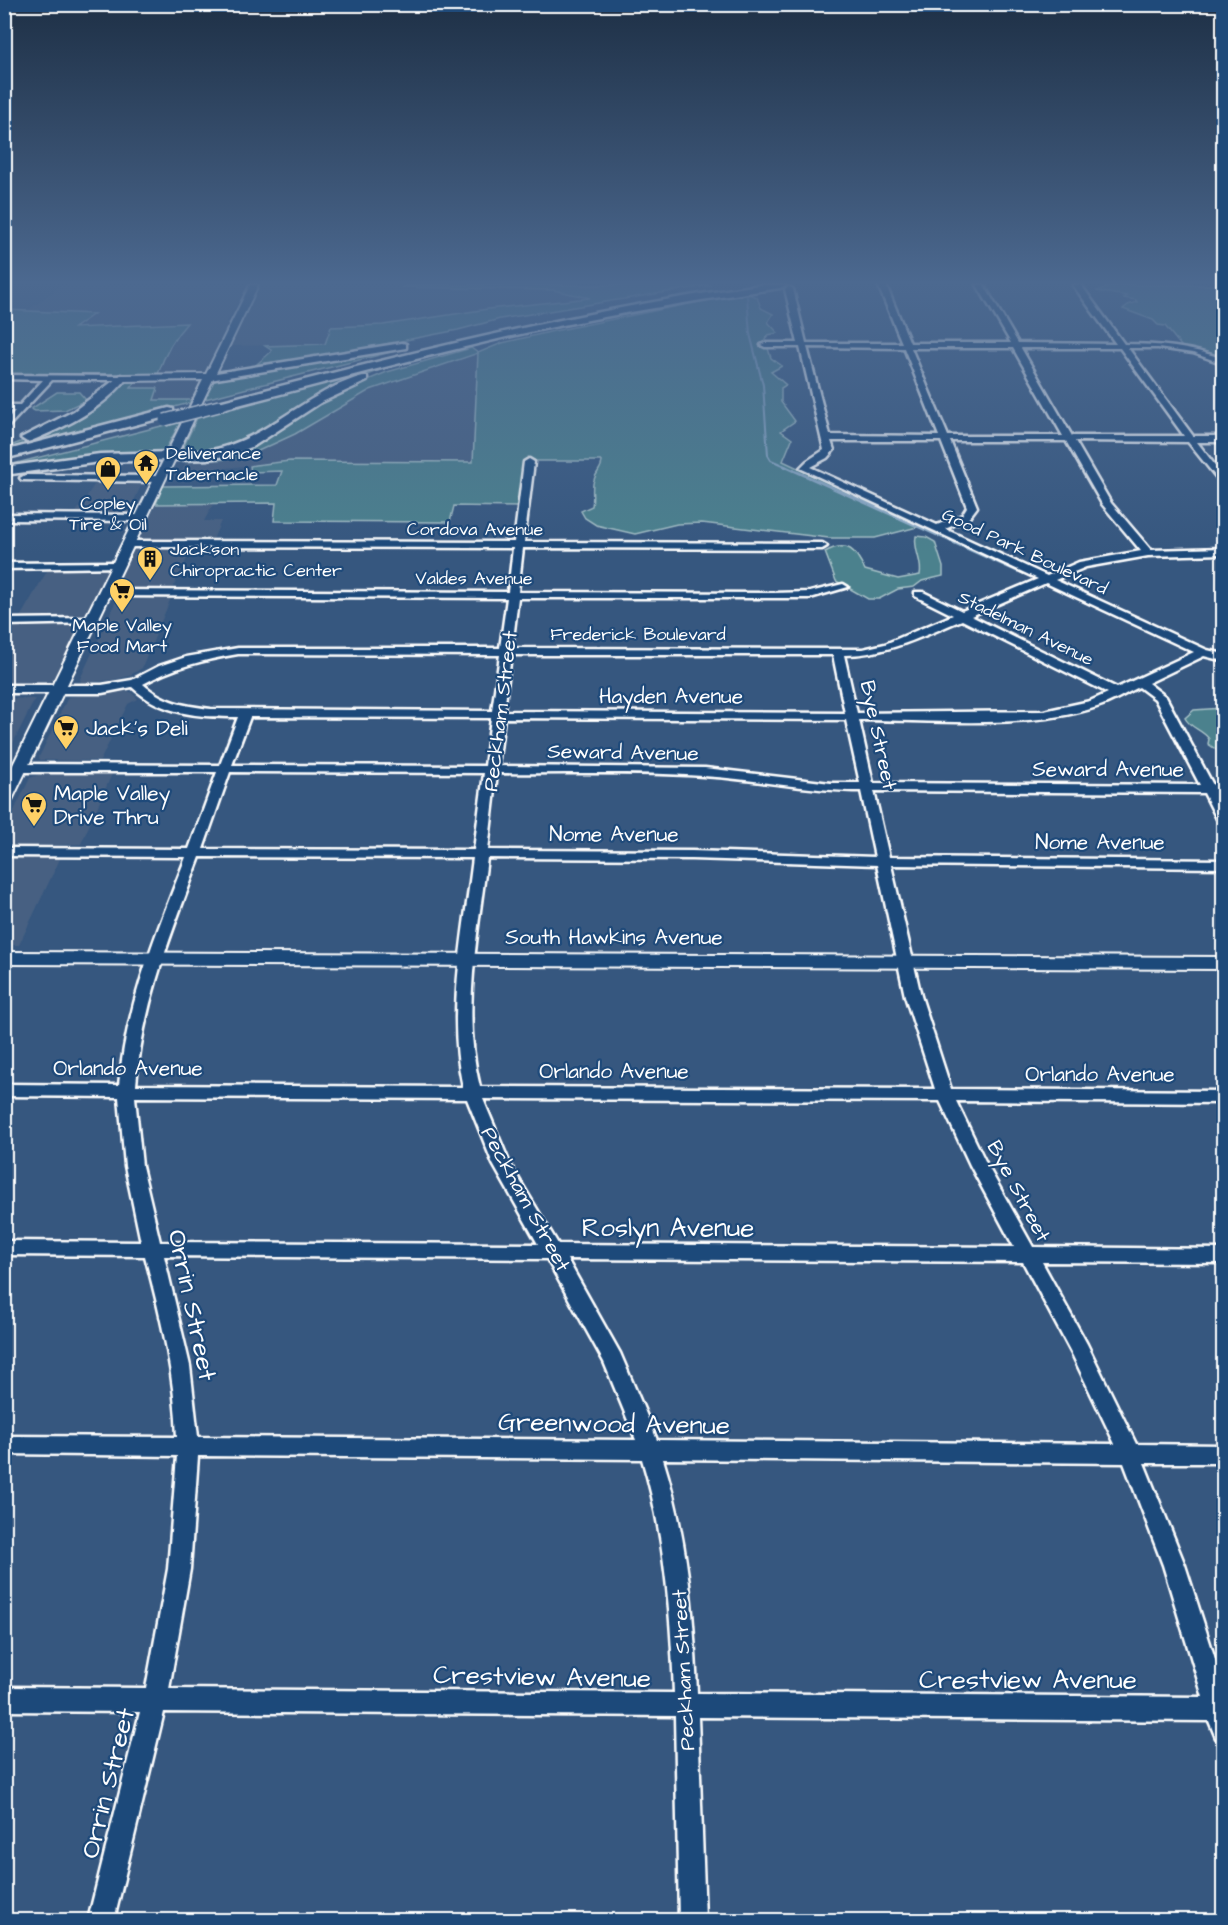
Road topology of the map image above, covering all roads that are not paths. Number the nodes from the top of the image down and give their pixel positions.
1 (224, 375) edge
2 (322, 375) edge
3 (340, 375) edge
4 (375, 375) edge
5 (811, 375) edge
6 (919, 375) edge
7 (1033, 375) edge
8 (1143, 375) edge
9 (4, 377) edge
10 (210, 377) junction
11 (49, 378) junction
12 (121, 378) junction
13 (220, 403) junction
14 (4, 408) edge
15 (24, 408) junction
16 (167, 416) junction
17 (4, 428) edge
18 (827, 438) junction
19 (945, 438) junction
20 (1069, 438) junction
21 (1189, 439) junction
22 (1224, 439) edge
23 (4, 446) edge
24 (4, 455) edge
25 (170, 456) junction
26 (4, 461) edge
27 (529, 462) dead end
28 (4, 471) edge
29 (25, 478) dead end
30 (159, 479) junction
31 (1224, 484) edge
32 (4, 517) edge
33 (141, 518) junction
34 (938, 529) junction
35 (128, 544) junction
36 (520, 546) junction
37 (822, 546) dead end
38 (1224, 551) edge
39 (1148, 552) junction
40 (117, 565) junction
41 (4, 566) edge
42 (1046, 578) junction
43 (843, 587) dead end
44 (104, 593) junction
45 (514, 594) junction
46 (919, 594) dead end
47 (960, 615) junction
48 (91, 621) junction
49 (4, 622) edge
50 (508, 651) junction
51 (1203, 652) junction
52 (838, 653) junction
53 (1224, 658) edge
54 (1140, 682) junction
55 (135, 683) junction
56 (4, 689) edge
57 (59, 689) junction
58 (1117, 693) junction
59 (245, 714) junction
60 (499, 714) junction
61 (852, 716) junction
62 (21, 768) junction
63 (225, 769) junction
64 (491, 770) junction
65 (867, 788) junction
66 (1209, 789) junction
67 (1224, 789) edge
68 (4, 800) edge
69 (1224, 819) edge
70 (4, 852) edge
71 (194, 853) junction
72 (481, 854) junction
73 (884, 861) junction
74 (1224, 864) edge
75 (4, 958) edge
76 (155, 958) junction
77 (468, 959) junction
78 (905, 962) junction
79 (1224, 963) edge
80 (4, 1090) edge
81 (127, 1091) junction
82 (473, 1092) junction
83 (946, 1096) junction
84 (1224, 1097) edge
85 (4, 1248) edge
86 (154, 1249) junction
87 (553, 1252) junction
88 (1027, 1255) junction
89 (1224, 1256) edge
90 (4, 1445) edge
91 (188, 1446) junction
92 (651, 1450) junction
93 (1130, 1454) junction
94 (1224, 1454) edge
95 (4, 1700) edge
96 (154, 1702) junction
97 (686, 1705) junction
98 (1222, 1716) edge
99 (101, 1920) edge
100 (692, 1920) edge

1 - 10 highway
2 - 13 highway
3 - 13 highway
4 - 25 highway
5 - 18 street
6 - 19 street
7 - 20 street
8 - 21 street
9 - 11 street
10 - 12 main road
10 - 25 main road
11 - 12 street
11 - 15 street
12 - 23 highway
13 - 16 highway, bridge
14 - 15 street
15 - 17 street
16 - 24 highway
16 - 26 highway
18 - 19 street
18 - 34 street, Good Park Boulevard
19 - 20 street
19 - 34 street
20 - 21 street
20 - 39 street
21 - 22 street
21 - 31 street
25 - 28 highway
25 - 30 main road
27 - 36 street, Peckham Street
29 - 30 street
30 - 33 main road
32 - 33 street
33 - 35 main road
34 - 42 street, Good Park Boulevard
35 - 36 street, Cordova Avenue
35 - 40 main road
36 - 37 street, Cordova Avenue
36 - 45 street, Peckham Street
38 - 39 street, Frederick Boulevard
39 - 42 street, Frederick Boulevard
40 - 41 street
40 - 44 main road
42 - 47 street, Frederick Boulevard
42 - 51 street, Good Park Boulevard
43 - 45 street, Valdes Avenue
44 - 45 street, Valdes Avenue
44 - 48 main road
45 - 50 street, Peckham Street
46 - 47 street, Stadelman Avenue
47 - 52 street, Frederick Boulevard
47 - 58 street, Stadelman Avenue
48 - 49 street
48 - 57 main road
50 - 52 street, Frederick Boulevard
50 - 55 street, Frederick Boulevard
50 - 60 street, Peckham Street
51 - 53 street, Good Park Boulevard
51 - 54 street, Hayden Avenue
52 - 61 street, Bye Street
54 - 58 street, Hayden Avenue
54 - 66 street
55 - 57 street, Frederick Boulevard
55 - 59 street, Hayden Avenue
56 - 57 street, Frederick Boulevard
57 - 62 main road
58 - 61 street, Hayden Avenue
59 - 60 street, Hayden Avenue
59 - 63 street, Orrin Street
60 - 61 street, Hayden Avenue
60 - 64 street, Peckham Street
61 - 65 street, Bye Street
62 - 63 street, Seward Avenue
62 - 68 main road
63 - 64 street, Seward Avenue
63 - 71 street, Orrin Street
64 - 65 street, Seward Avenue
64 - 72 street, Peckham Street
65 - 66 street, Seward Avenue
65 - 73 street, Bye Street
66 - 67 street, Seward Avenue
66 - 69 street
70 - 71 street, Nome Avenue
71 - 72 street, Nome Avenue
71 - 76 street, Orrin Street
72 - 73 street, Nome Avenue
72 - 77 street, Peckham Street
73 - 74 street, Nome Avenue
73 - 78 street, Bye Street
75 - 76 main road, South Hawkins Avenue
76 - 77 main road, South Hawkins Avenue
76 - 81 street, Orrin Street
77 - 78 main road, South Hawkins Avenue
77 - 82 street, Peckham Street
78 - 79 main road, South Hawkins Avenue
78 - 83 street, Bye Street
80 - 81 street, Orlando Avenue
81 - 82 street, Orlando Avenue
81 - 86 street, Orrin Street
82 - 83 street, Orlando Avenue
82 - 87 street, Peckham Street
83 - 84 street, Orlando Avenue
83 - 88 street, Bye Street
85 - 86 street, Roslyn Avenue
86 - 87 street, Roslyn Avenue
86 - 91 street, Orrin Street
87 - 88 street, Roslyn Avenue
87 - 92 street, Peckham Street
88 - 89 street, Roslyn Avenue
88 - 93 street, Bye Street
90 - 91 street, Greenwood Avenue
91 - 92 street, Greenwood Avenue
91 - 96 street, Orrin Street
92 - 93 street, Greenwood Avenue
92 - 97 street, Peckham Street
93 - 94 street, Greenwood Avenue
93 - 98 street, Bye Street
95 - 96 street, Crestview Avenue
96 - 97 street, Crestview Avenue
96 - 99 street, Orrin Street
97 - 98 street, Crestview Avenue
97 - 100 street, Peckham Street

